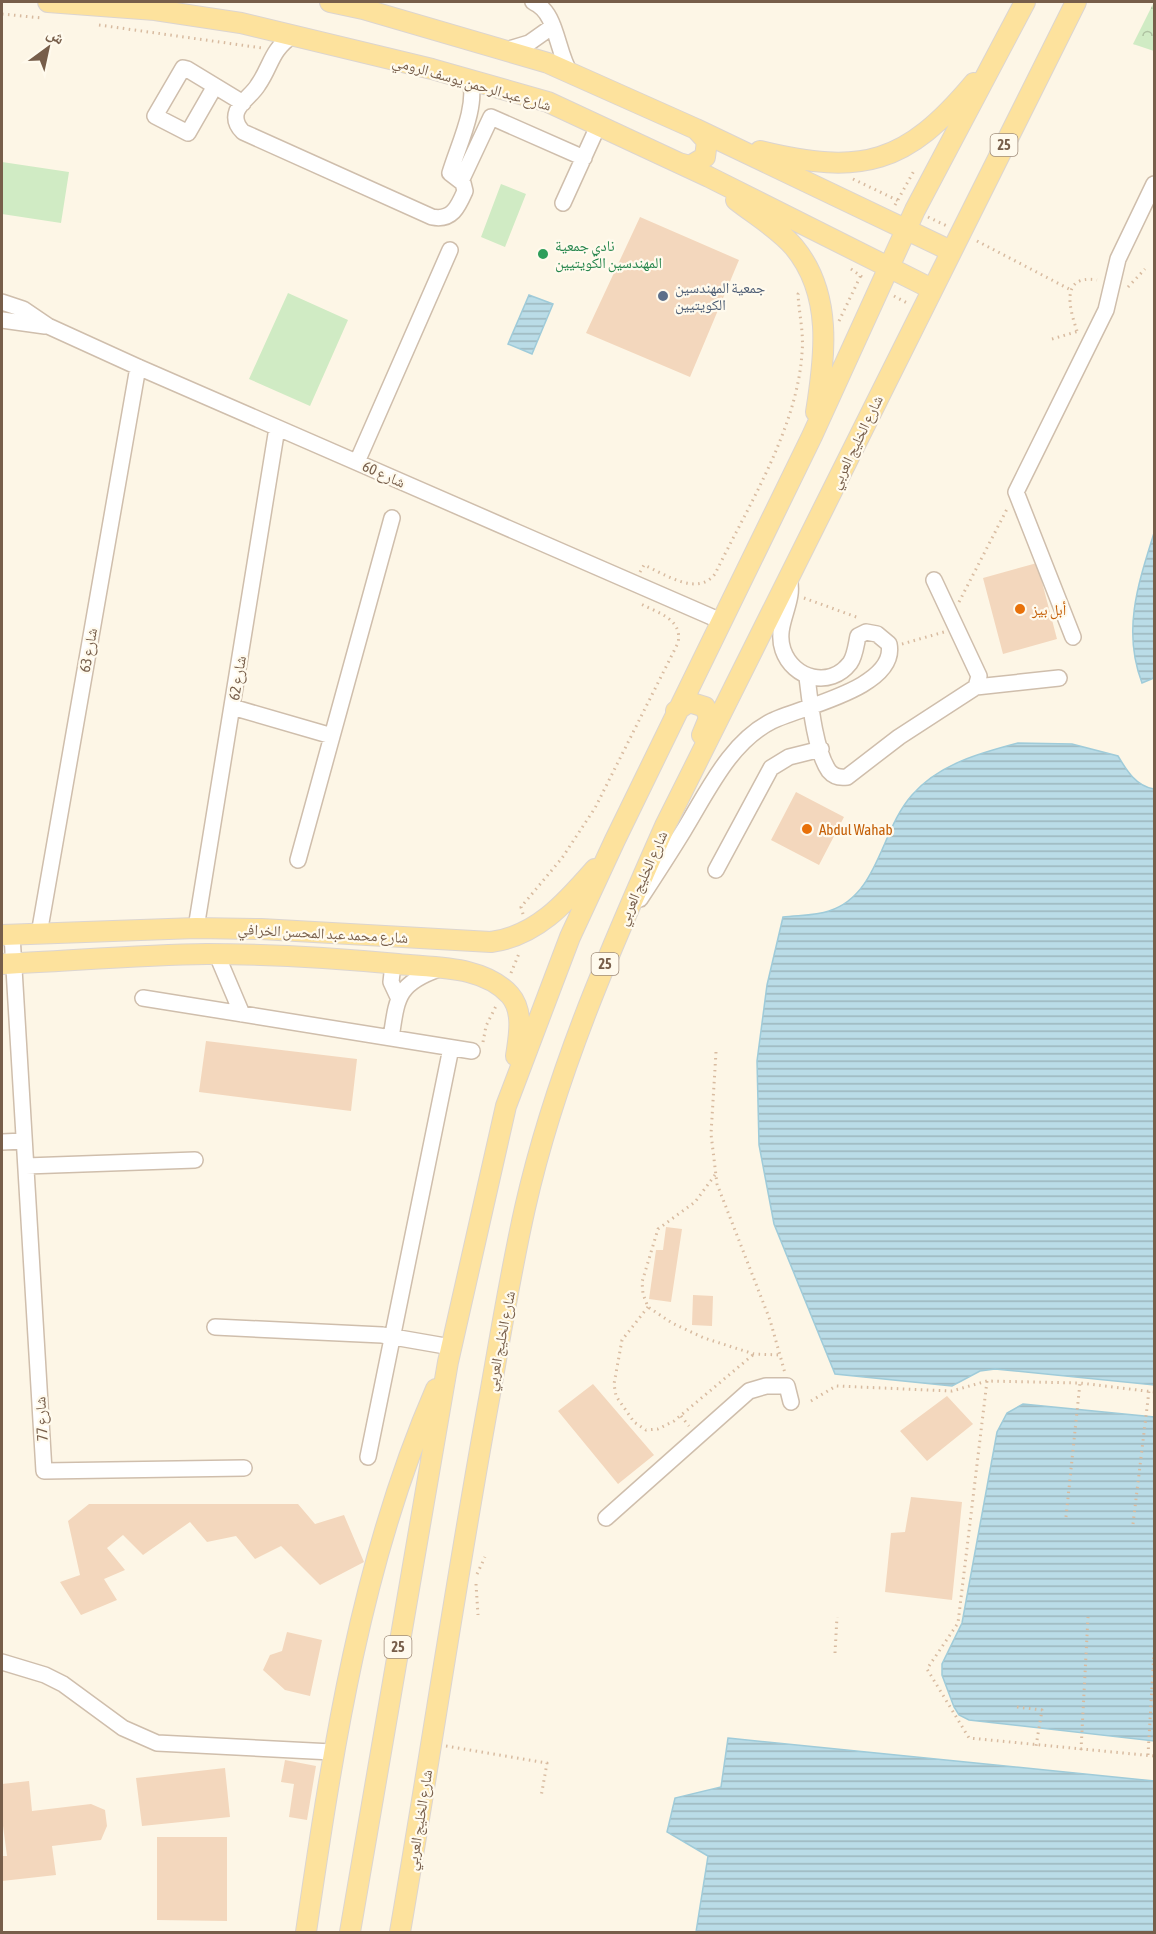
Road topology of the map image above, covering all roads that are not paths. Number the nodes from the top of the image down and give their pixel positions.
1 (330, 2) edge
2 (533, 2) edge
3 (1025, 2) edge
4 (1076, 2) edge
5 (48, 10) edge
6 (553, 26) junction
7 (292, 35) junction
8 (1008, 37) junction
9 (505, 51) junction
10 (570, 73) junction
11 (470, 80) junction
12 (215, 86) dead end
13 (248, 97) junction
14 (598, 126) junction
15 (696, 129) junction
16 (719, 140) junction
17 (584, 158) junction
18 (679, 163) junction
19 (456, 177) junction
20 (709, 177) junction
21 (1155, 184) edge
22 (563, 203) dead end
23 (906, 230) junction
24 (450, 250) dead end
25 (951, 252) junction
26 (888, 267) junction
27 (932, 289) junction
28 (2, 302) edge
29 (2, 320) edge
30 (48, 326) junction
31 (138, 367) junction
32 (278, 428) junction
33 (812, 435) junction
34 (357, 462) junction
35 (392, 518) dead end
36 (789, 578) junction
37 (934, 580) dead end
38 (721, 621) junction
39 (1073, 637) dead end
40 (807, 677) junction
41 (1059, 678) dead end
42 (976, 687) junction
43 (811, 706) junction
44 (232, 707) junction
45 (676, 711) junction
46 (332, 736) junction
47 (821, 749) junction
48 (665, 826) junction
49 (609, 852) junction
50 (298, 860) dead end
51 (716, 870) dead end
52 (196, 928) junction
53 (39, 934) junction
54 (7, 935) edge
55 (375, 935) junction
56 (614, 939) junction
57 (218, 955) junction
58 (387, 963) junction
59 (7, 964) edge
60 (440, 969) junction
61 (398, 997) junction
62 (143, 998) dead end
63 (242, 1014) junction
64 (391, 1038) junction
65 (451, 1048) junction
66 (472, 1052) dead end
67 (506, 1106) junction
68 (24, 1141) junction
69 (2, 1142) edge
70 (195, 1160) dead end
71 (26, 1166) junction
72 (215, 1327) dead end
73 (392, 1338) junction
74 (450, 1355) junction
75 (791, 1402) dead end
76 (368, 1457) dead end
77 (244, 1468) dead end
78 (606, 1518) dead end
79 (2, 1662) edge
80 (333, 1752) junction
81 (306, 1932) edge
82 (350, 1932) edge
83 (400, 1932) edge

1 - 9 main road
2 - 6 street
3 - 8 main road, 25
4 - 25 main road, شارع الخليج العربي / 25
5 - 7 main road, شارع عبد الرحمن يوسف الرومي
6 - 9 street
6 - 10 street
7 - 11 main road, شارع عبد الرحمن يوسف الرومي
7 - 13 street
8 - 16 main road
8 - 23 main road, 25
9 - 10 main road
10 - 15 main road
11 - 14 main road, شارع عبد الرحمن يوسف الرومي
11 - 19 street
12 - 13 street
13 - 19 street
14 - 17 street
14 - 18 main road, شارع عبد الرحمن يوسف الرومي
15 - 16 main road
15 - 18 main road
16 - 23 main road
17 - 19 street
17 - 22 street
18 - 20 main road, شارع عبد الرحمن يوسف الرومي
20 - 26 main road, شارع عبد الرحمن يوسف الرومي
20 - 33 main road
21 - 39 street
23 - 25 main road
23 - 26 main road, 25
24 - 34 street
25 - 27 main road, شارع الخليج العربي / 25
26 - 27 main road, شارع عبد الرحمن يوسف الرومي
26 - 33 main road, 25
27 - 36 main road, شارع الخليج العربي / 25
28 - 30 street
29 - 30 street
30 - 31 street, شارع 60
31 - 32 street, شارع 60
31 - 53 street, شارع 63
32 - 34 street, شارع 60
32 - 44 street, شارع 62
33 - 38 main road, 25
34 - 38 street, شارع 60
35 - 46 street
36 - 40 street
36 - 48 main road, شارع الخليج العربي / 25
37 - 42 street
38 - 45 main road, 25
40 - 43 street
40 - 43 street
41 - 42 street
42 - 47 street
43 - 47 street
43 - 56 street
44 - 46 street
44 - 52 street, شارع 62
45 - 48 main road
45 - 49 main road, 25
46 - 50 street
47 - 51 street
48 - 56 main road, شارع الخليج العربي / 25
49 - 55 main road, شارع محمد عبد المحسن الخرافي
49 - 67 main road, 25
52 - 53 main road, شارع محمد عبد المحسن الخرافي
52 - 55 main road, شارع محمد عبد المحسن الخرافي
53 - 54 main road, شارع محمد عبد المحسن الخرافي
54 - 59 street, شارع 77
55 - 58 main road
56 - 83 main road, شارع الخليج العربي / 25
57 - 58 main road, شارع محمد عبد المحسن الخرافي
57 - 59 main road, شارع محمد عبد المحسن الخرافي
57 - 63 street
58 - 60 main road, شارع محمد عبد المحسن الخرافي
58 - 61 street
59 - 68 street, شارع 77
60 - 61 street
60 - 67 main road, شارع محمد عبد المحسن الخرافي
61 - 64 street
62 - 63 street
63 - 64 street
64 - 65 street
65 - 66 street
65 - 73 street
67 - 74 main road, 25
68 - 69 street
68 - 71 street, شارع 77
70 - 71 street
71 - 77 street, شارع 77
72 - 73 street
73 - 74 street
73 - 76 street
74 - 80 main road
74 - 82 main road, 25
75 - 78 street
79 - 80 street
80 - 81 main road

